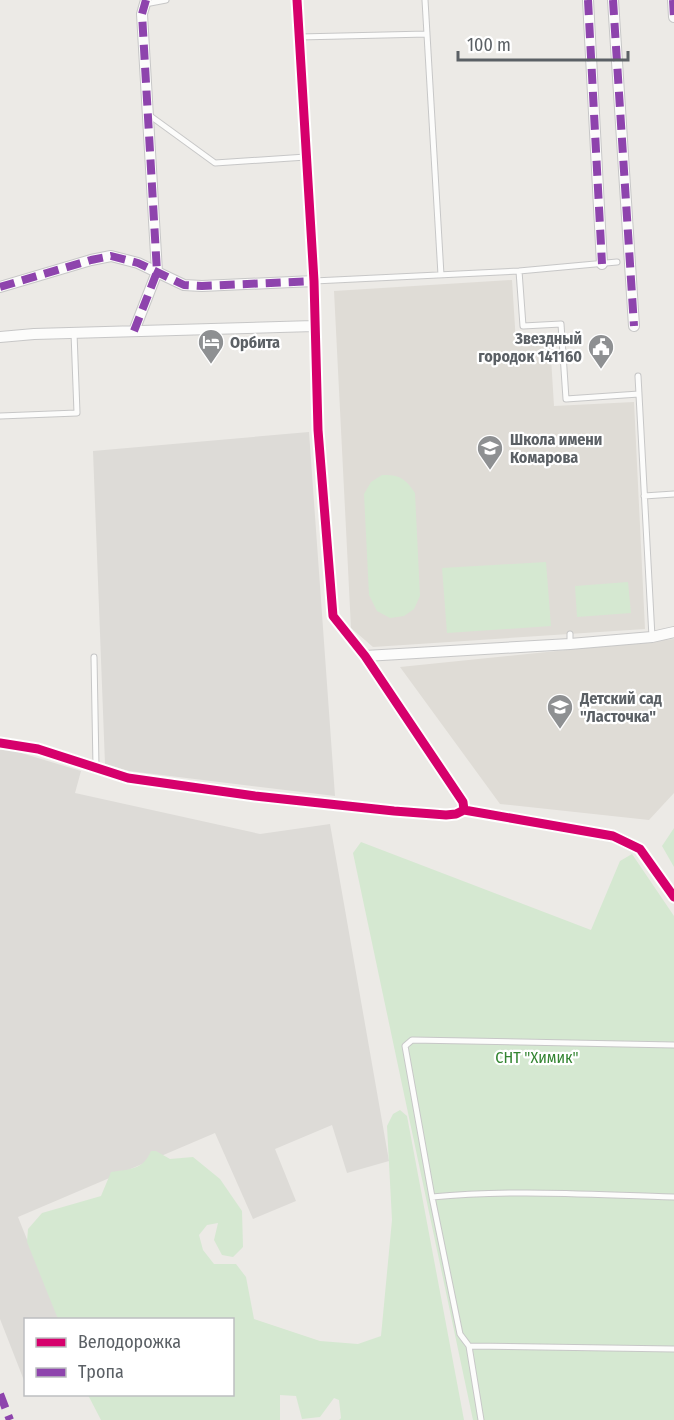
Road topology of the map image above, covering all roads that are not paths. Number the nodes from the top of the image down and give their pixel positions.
1 (166, 0) edge
2 (297, 0) edge
3 (425, 0) edge
4 (588, 0) edge
5 (613, 0) edge
6 (673, 0) edge
7 (146, 2) edge
8 (674, 17) edge
9 (427, 34) junction
10 (299, 37) junction
11 (148, 114) junction
12 (306, 157) junction
13 (617, 262) dead end
14 (602, 264) junction
15 (519, 271) junction
16 (157, 272) junction
17 (441, 275) junction
18 (314, 281) junction
19 (0, 287) edge
20 (314, 326) junction
21 (634, 326) dead end
22 (134, 331) junction
23 (74, 333) junction
24 (0, 337) edge
25 (638, 376) dead end
26 (639, 394) junction
27 (0, 416) edge
28 (674, 494) edge
29 (644, 496) junction
30 (674, 632) edge
31 (652, 637) junction
32 (365, 656) junction
33 (94, 657) dead end
34 (0, 743) edge
35 (96, 768) junction
36 (464, 810) junction
37 (674, 897) edge
38 (674, 1045) edge
39 (432, 1197) junction
40 (674, 1197) edge
41 (469, 1346) junction
42 (674, 1349) edge
43 (481, 1420) edge

1 - 7 lane
2 - 10 street
3 - 9 lane
4 - 14 street
5 - 21 street
6 - 8 street
7 - 11 street
9 - 10 lane
9 - 17 lane
10 - 12 street
11 - 12 lane
11 - 16 street
12 - 18 street
13 - 14 lane
14 - 15 lane
15 - 17 lane
15 - 26 lane
16 - 18 street
16 - 19 street
16 - 22 street
17 - 18 lane
18 - 20 street
20 - 22 street
20 - 32 street
22 - 23 street
23 - 24 street
23 - 27 lane
25 - 26 lane
26 - 29 lane
28 - 29 lane
29 - 31 lane
30 - 31 street
31 - 32 street
32 - 36 street
33 - 35 lane
34 - 35 street
35 - 36 street
36 - 37 street
38 - 39 lane
39 - 40 lane
39 - 41 lane
41 - 42 lane
41 - 43 lane

